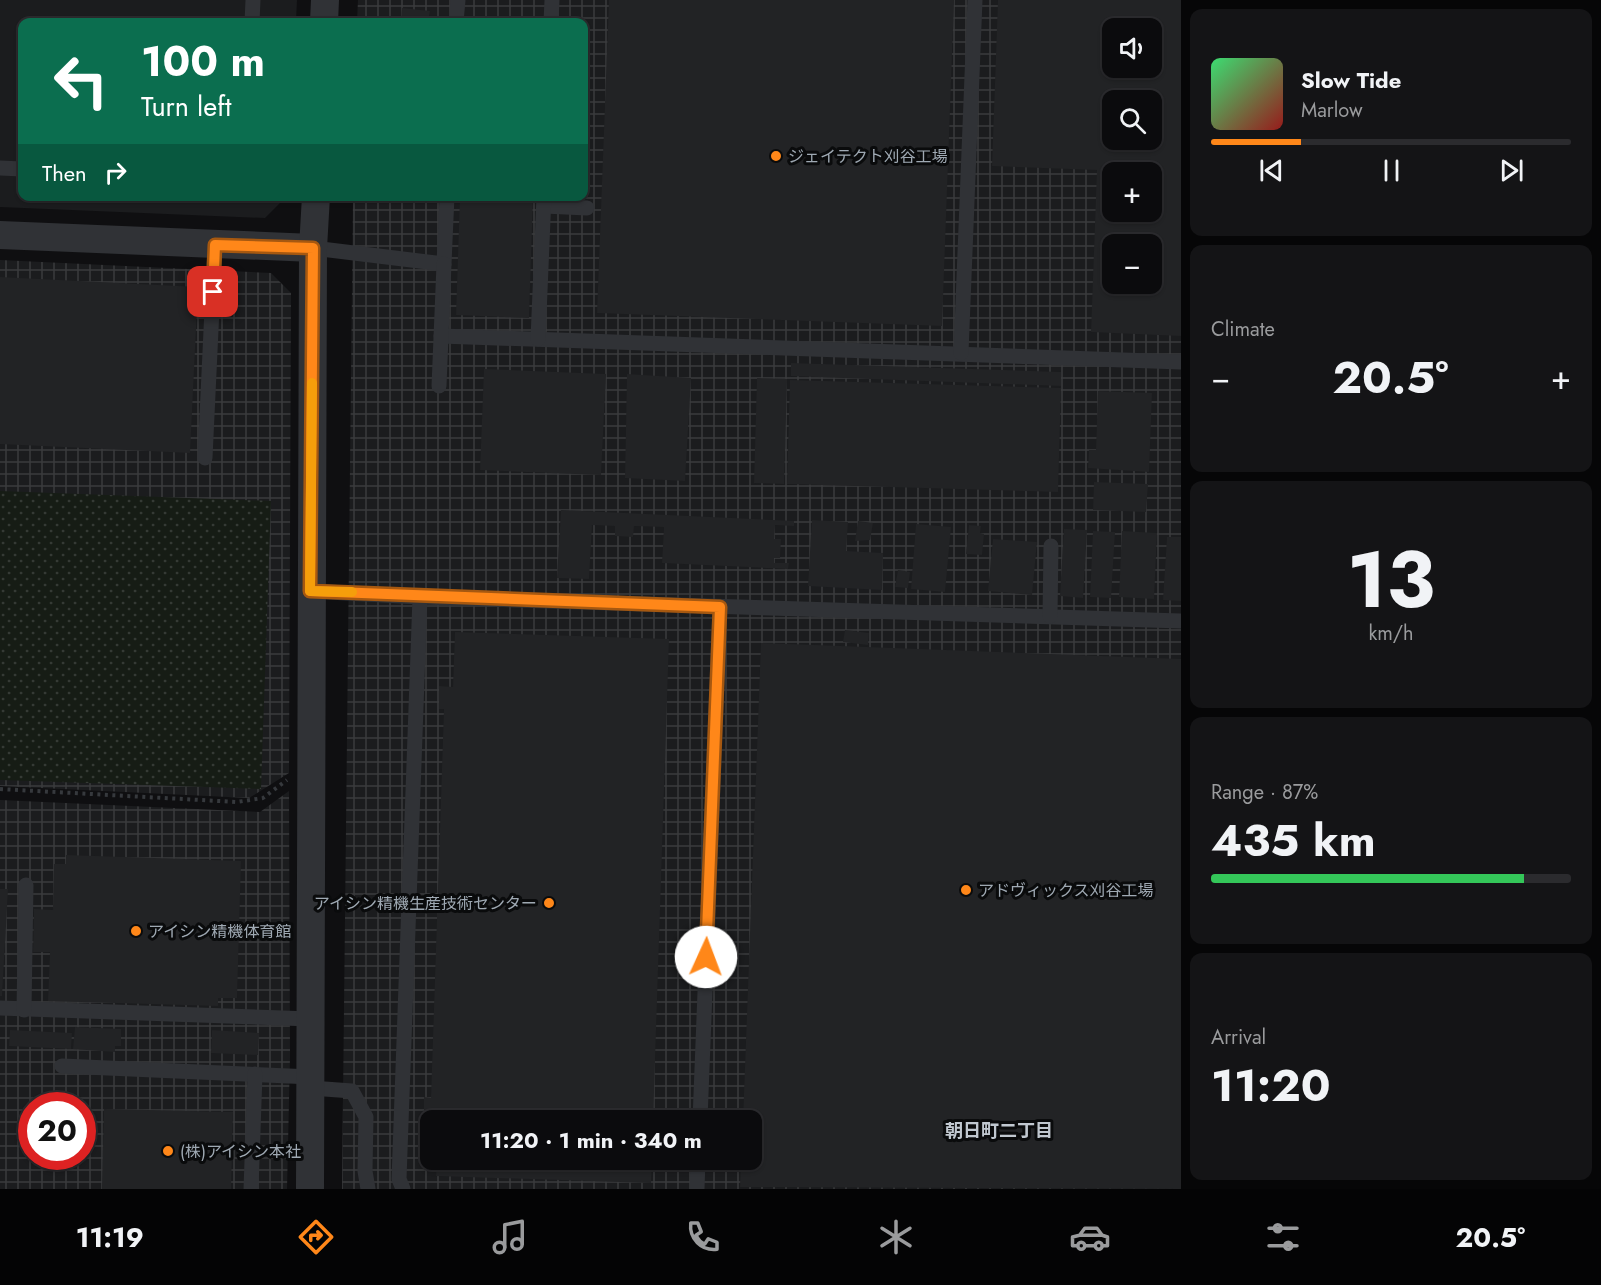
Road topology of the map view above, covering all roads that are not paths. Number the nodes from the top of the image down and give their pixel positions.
1 (254, 0) edge
2 (325, 0) edge
3 (458, 0) edge
4 (552, 0) edge
5 (975, 0) edge
6 (252, 18) edge
7 (324, 18) edge
8 (456, 18) edge
9 (551, 18) edge
10 (0, 168) edge
11 (18, 169) edge
12 (316, 201) edge
13 (447, 201) edge
14 (544, 201) edge
15 (587, 208) dead end
16 (0, 236) edge
17 (215, 245) junction
18 (313, 248) junction
19 (444, 264) junction
20 (441, 336) junction
21 (538, 339) junction
22 (961, 353) junction
23 (1181, 362) edge
24 (439, 386) dead end
25 (205, 458) dead end
26 (1051, 546) dead end
27 (310, 591) junction
28 (420, 597) junction
29 (720, 607) junction
30 (1050, 616) junction
31 (1181, 621) edge
32 (26, 885) dead end
33 (0, 1008) edge
34 (24, 1010) junction
35 (311, 1019) junction
36 (62, 1066) dead end
37 (255, 1074) junction
38 (312, 1083) junction
39 (700, 1110) edge
40 (698, 1170) edge
41 (251, 1189) edge
42 (310, 1189) edge
43 (368, 1189) edge
44 (403, 1189) edge
45 (697, 1189) edge

1 - 6 lane
2 - 7 street
3 - 8 lane
4 - 9 lane
5 - 22 lane
10 - 11 lane
12 - 18 street
13 - 19 lane
14 - 15 lane
14 - 21 lane
16 - 17 street
17 - 18 street
17 - 25 lane
18 - 19 lane
18 - 27 street
19 - 20 lane
20 - 21 lane
20 - 24 lane
21 - 22 lane
22 - 23 lane
26 - 30 lane
27 - 28 lane
27 - 35 street
28 - 29 lane
28 - 44 lane
29 - 30 lane
29 - 39 lane
30 - 31 lane
32 - 34 lane
33 - 34 lane
34 - 35 lane
35 - 38 street
36 - 37 lane
37 - 38 lane
37 - 41 lane
38 - 42 street
38 - 43 lane
40 - 45 lane

